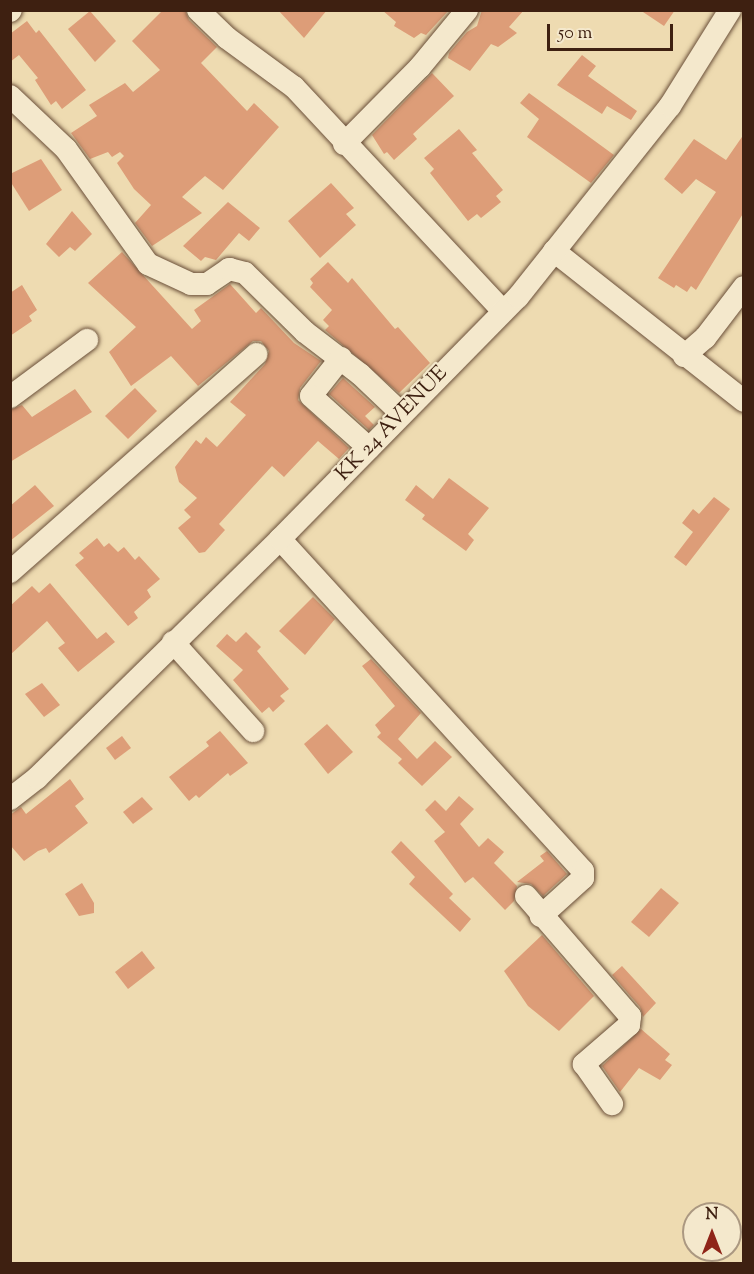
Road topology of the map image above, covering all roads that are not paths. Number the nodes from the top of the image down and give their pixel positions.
1 (198, 10) edge
2 (467, 10) edge
3 (730, 10) edge
4 (10, 96) edge
5 (344, 144) junction
6 (554, 251) junction
7 (744, 287) edge
8 (503, 311) junction
9 (87, 340) dead end
10 (256, 354) dead end
11 (684, 356) junction
12 (340, 358) junction
13 (10, 397) edge
14 (744, 400) edge
15 (402, 414) junction
16 (369, 448) junction
17 (280, 539) junction
18 (10, 572) edge
19 (173, 642) junction
20 (253, 731) dead end
21 (10, 799) edge
22 (526, 896) dead end
23 (541, 916) junction
24 (612, 1104) dead end

1 - 5 street
2 - 5 street
3 - 6 street, KK 24 AVENUE
4 - 12 street
5 - 8 street
6 - 8 street, KK 24 AVENUE
6 - 11 street
7 - 11 street
8 - 15 street, KK 24 AVENUE
9 - 13 street
10 - 18 street
11 - 14 street
12 - 15 street
12 - 16 street
15 - 16 street, KK 24 AVENUE
16 - 17 street, KK 24 AVENUE
17 - 19 street, KK 24 AVENUE
17 - 23 street
19 - 20 street
19 - 21 street, KK 24 AVENUE
22 - 23 street
23 - 24 street

